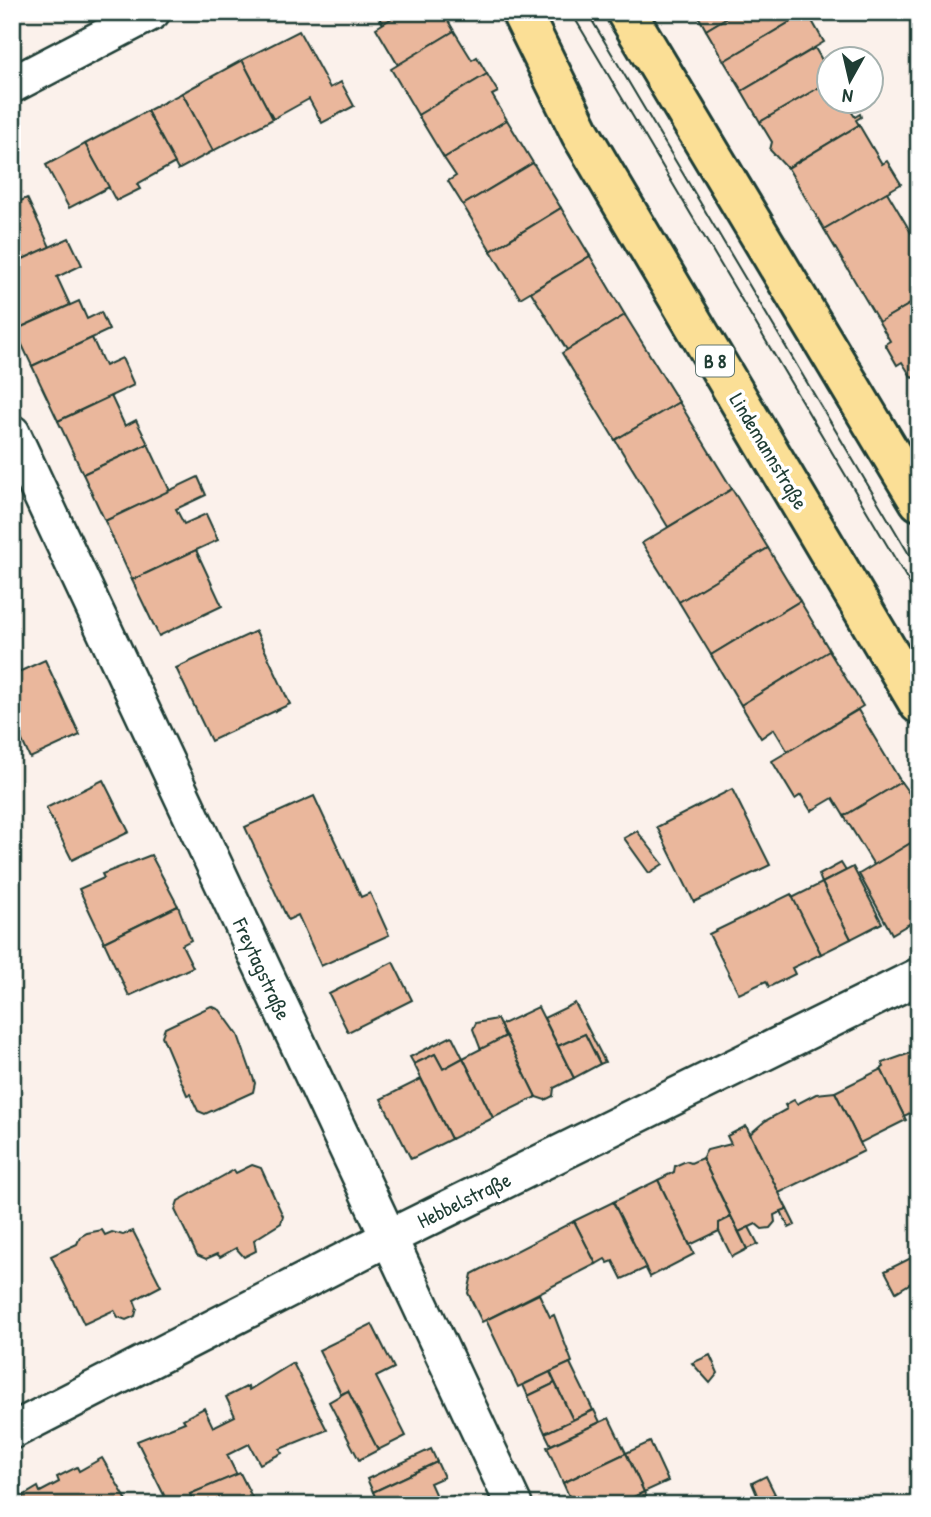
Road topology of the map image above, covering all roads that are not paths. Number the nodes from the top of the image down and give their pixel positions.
1 (152, 12) edge
2 (521, 12) edge
3 (626, 12) edge
4 (12, 85) edge
5 (12, 433) edge
6 (919, 501) edge
7 (919, 704) edge
8 (919, 976) edge
9 (388, 1238) junction
10 (12, 1432) edge
11 (514, 1505) edge

1 - 4 street
2 - 7 main road, Lindemannstraße / B 8
3 - 6 main road
5 - 9 street, Freytagstraße
8 - 9 street, Hebbelstraße
9 - 10 street, Hebbelstraße
9 - 11 street, Freytagstraße

